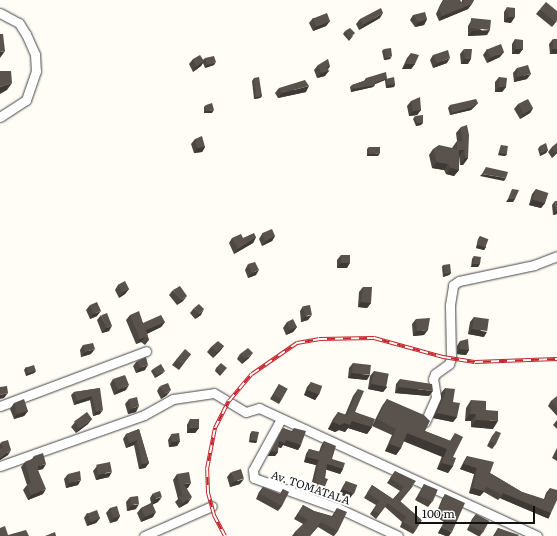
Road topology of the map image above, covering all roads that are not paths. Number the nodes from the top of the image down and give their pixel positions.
1 (0, 13) edge
2 (0, 117) edge
3 (557, 256) edge
4 (146, 351) dead end
5 (0, 406) edge
6 (281, 419) junction
7 (425, 422) edge
8 (0, 466) edge
9 (212, 506) dead end
10 (144, 536) edge
11 (398, 536) edge
12 (537, 536) edge

1 - 2 street
3 - 7 street
4 - 5 street
6 - 8 street
6 - 11 street, Av. TOMATALA
6 - 12 street
9 - 10 street

